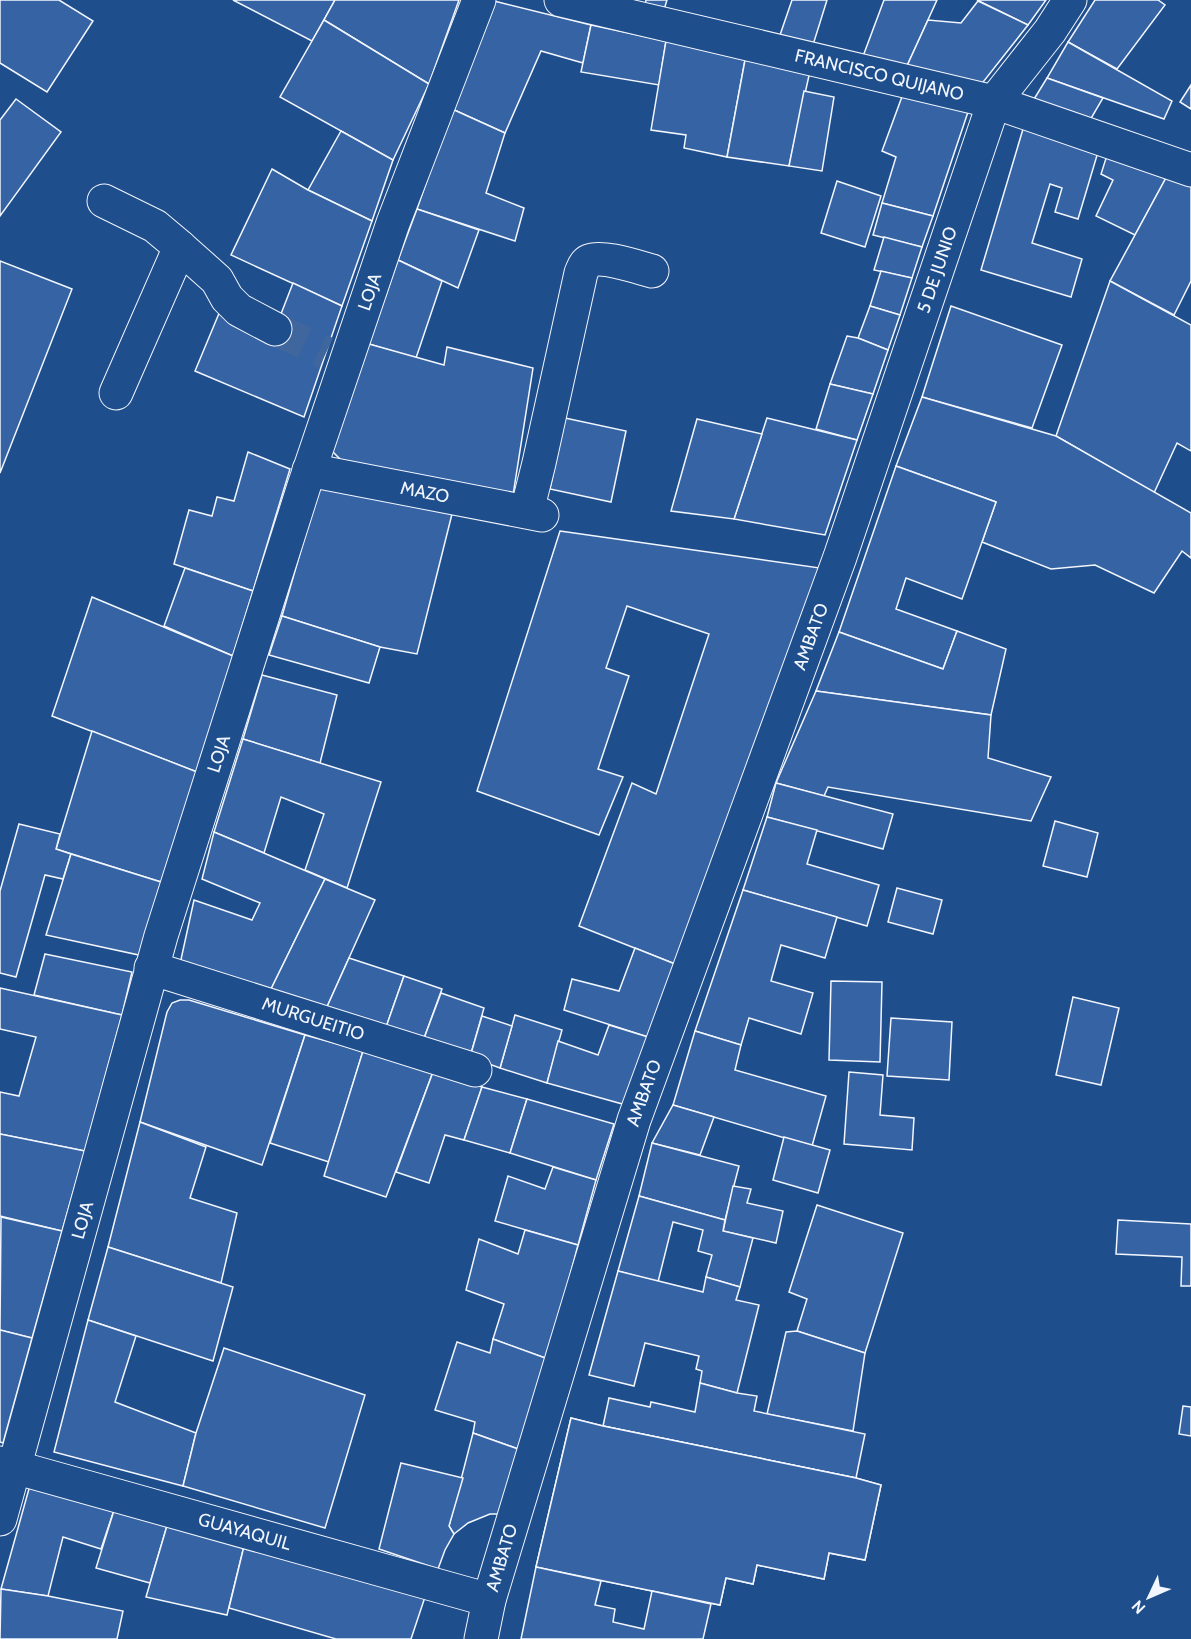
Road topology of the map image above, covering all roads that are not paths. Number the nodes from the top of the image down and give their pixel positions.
1 (479, 0) edge
2 (561, 0) edge
3 (1070, 0) edge
4 (994, 102) junction
5 (1191, 170) edge
6 (104, 201) dead end
7 (180, 247) junction
8 (652, 271) dead end
9 (275, 329) tunnel mouth
10 (116, 393) dead end
11 (309, 470) junction
12 (840, 556) joint
13 (151, 968) junction
14 (475, 1070) dead end
15 (7, 1465) edge
16 (0, 1519) edge
17 (489, 1600) junction
18 (480, 1639) edge

1 - 11 street, LOJA
2 - 4 street, FRANCISCO QUIJANO
3 - 4 street, 5 DE JUNIO
4 - 5 street, FRANCISCO QUIJANO
4 - 12 street, 5 DE JUNIO
6 - 7 street
7 - 9 street
7 - 10 street
8 - 11 street, MAZO
11 - 13 street, LOJA
12 - 17 street, AMBATO
13 - 14 street, MURGUEITIO
13 - 15 street, LOJA
15 - 16 street, LOJA
15 - 17 street, GUAYAQUIL
17 - 18 street, AMBATO

